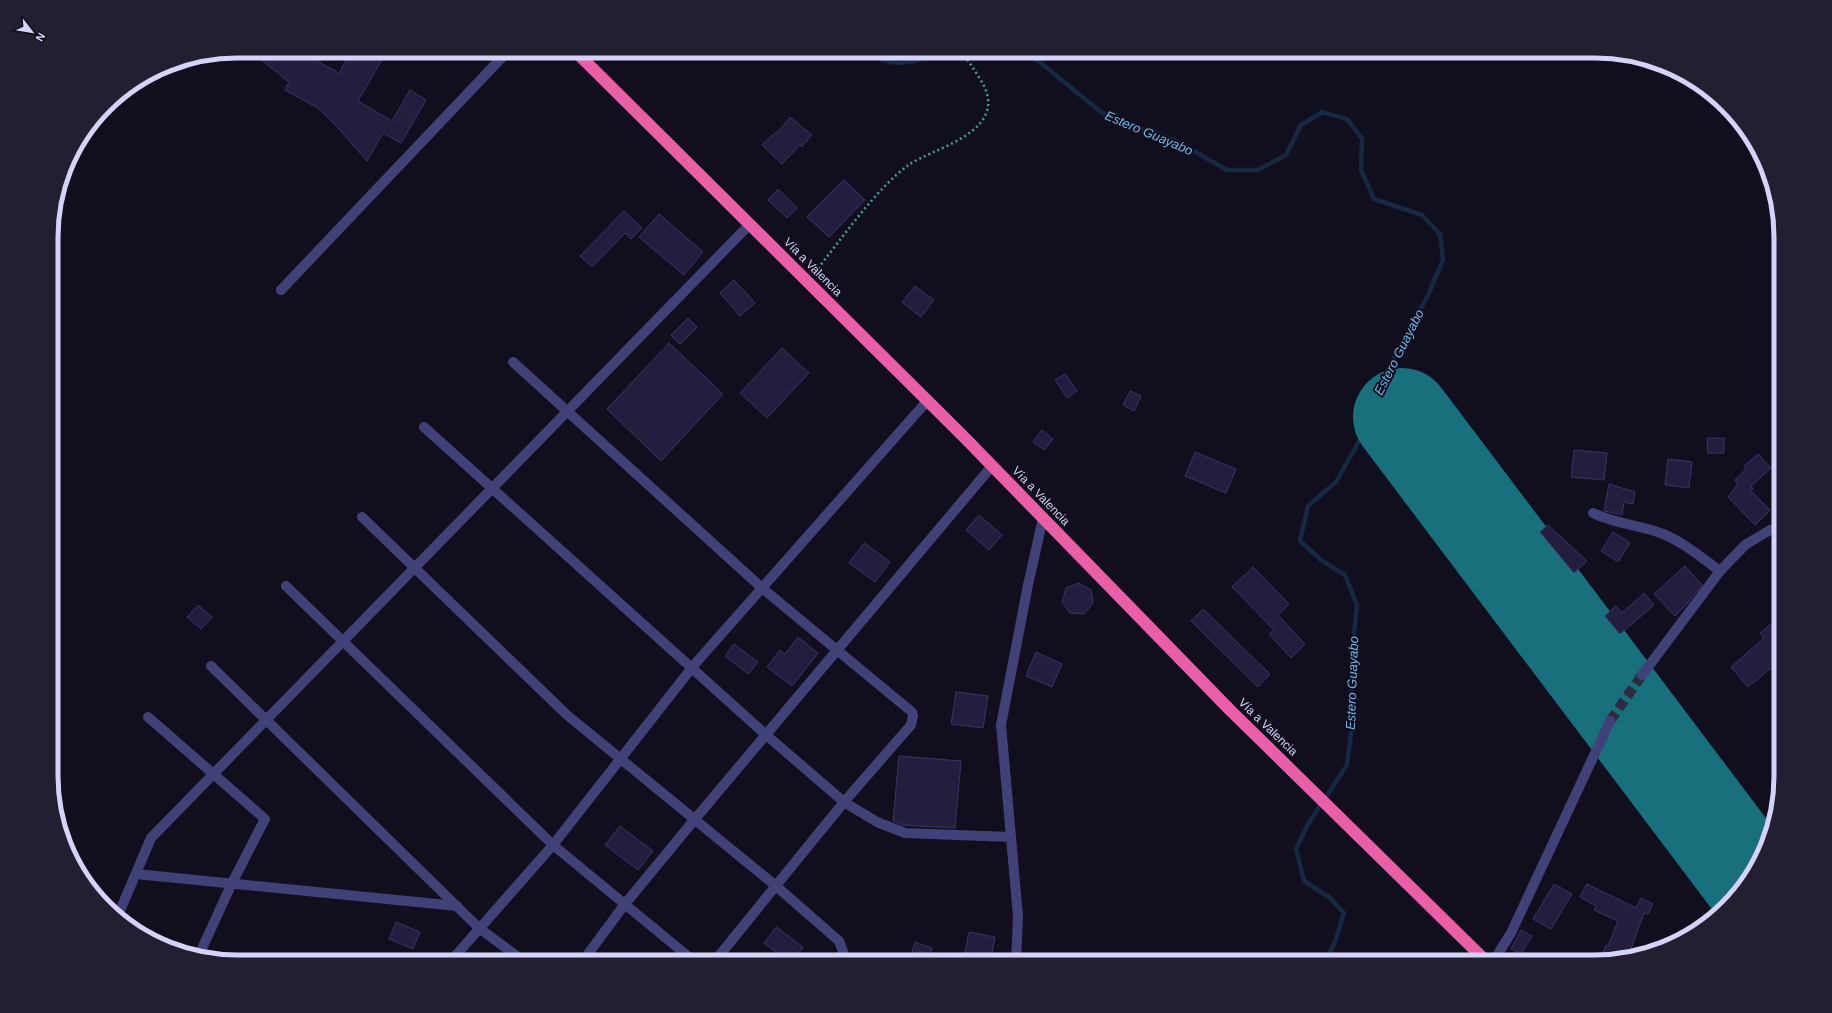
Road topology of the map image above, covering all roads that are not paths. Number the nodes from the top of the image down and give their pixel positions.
1 (501, 58) edge
2 (582, 58) edge
3 (750, 224) junction
4 (280, 290) dead end
5 (513, 362) dead end
6 (928, 400) junction
7 (567, 411) junction
8 (424, 427) dead end
9 (992, 466) junction
10 (492, 488) junction
11 (1593, 513) dead end
12 (362, 517) dead end
13 (1043, 518) junction
14 (1774, 530) edge
15 (414, 567) junction
16 (1720, 571) junction
17 (286, 586) dead end
18 (762, 588) junction
19 (343, 641) junction
20 (836, 650) junction
21 (211, 666) dead end
22 (692, 668) junction
23 (1642, 676) tunnel mouth
24 (148, 716) dead end
25 (266, 720) junction
26 (1610, 721) tunnel mouth
27 (765, 734) junction
28 (621, 759) junction
29 (213, 774) junction
30 (844, 802) junction
31 (696, 818) junction
32 (1011, 837) junction
33 (553, 845) junction
34 (136, 874) junction
35 (232, 883) junction
36 (776, 886) junction
37 (625, 904) junction
38 (457, 906) junction
39 (120, 911) edge
40 (479, 928) junction
41 (201, 952) edge
42 (456, 955) edge
43 (516, 955) edge
44 (587, 955) edge
45 (687, 955) edge
46 (720, 955) edge
47 (844, 955) edge
48 (1016, 955) edge
49 (1480, 955) edge
50 (1497, 955) edge

1 - 4 street
2 - 3 highway, Vía a Valencia
3 - 6 highway, Vía a Valencia
3 - 7 street
5 - 7 street
6 - 9 highway, Vía a Valencia
6 - 18 street
7 - 10 street
7 - 18 street
8 - 10 street
9 - 13 highway, Vía a Valencia
9 - 20 street
10 - 15 street
10 - 22 street
11 - 16 street
12 - 15 street
13 - 32 street
13 - 49 highway, Vía a Valencia
14 - 16 street
15 - 19 street
15 - 28 street
16 - 23 street
17 - 19 street
18 - 20 street
18 - 22 street
19 - 25 street
19 - 33 street
20 - 27 street
20 - 30 street
21 - 25 street
22 - 27 street
22 - 28 street
24 - 29 street
25 - 29 street
25 - 38 street
26 - 50 street
27 - 30 street
27 - 31 street
28 - 31 street
28 - 33 street
29 - 34 street
29 - 35 street
30 - 32 street
30 - 36 street
31 - 36 street
31 - 37 street
32 - 48 street
33 - 37 street
33 - 40 street
34 - 35 street
34 - 39 street
35 - 38 street
35 - 41 street
36 - 46 street
36 - 47 street
37 - 44 street
37 - 45 street
38 - 40 street
40 - 42 street
40 - 43 street

